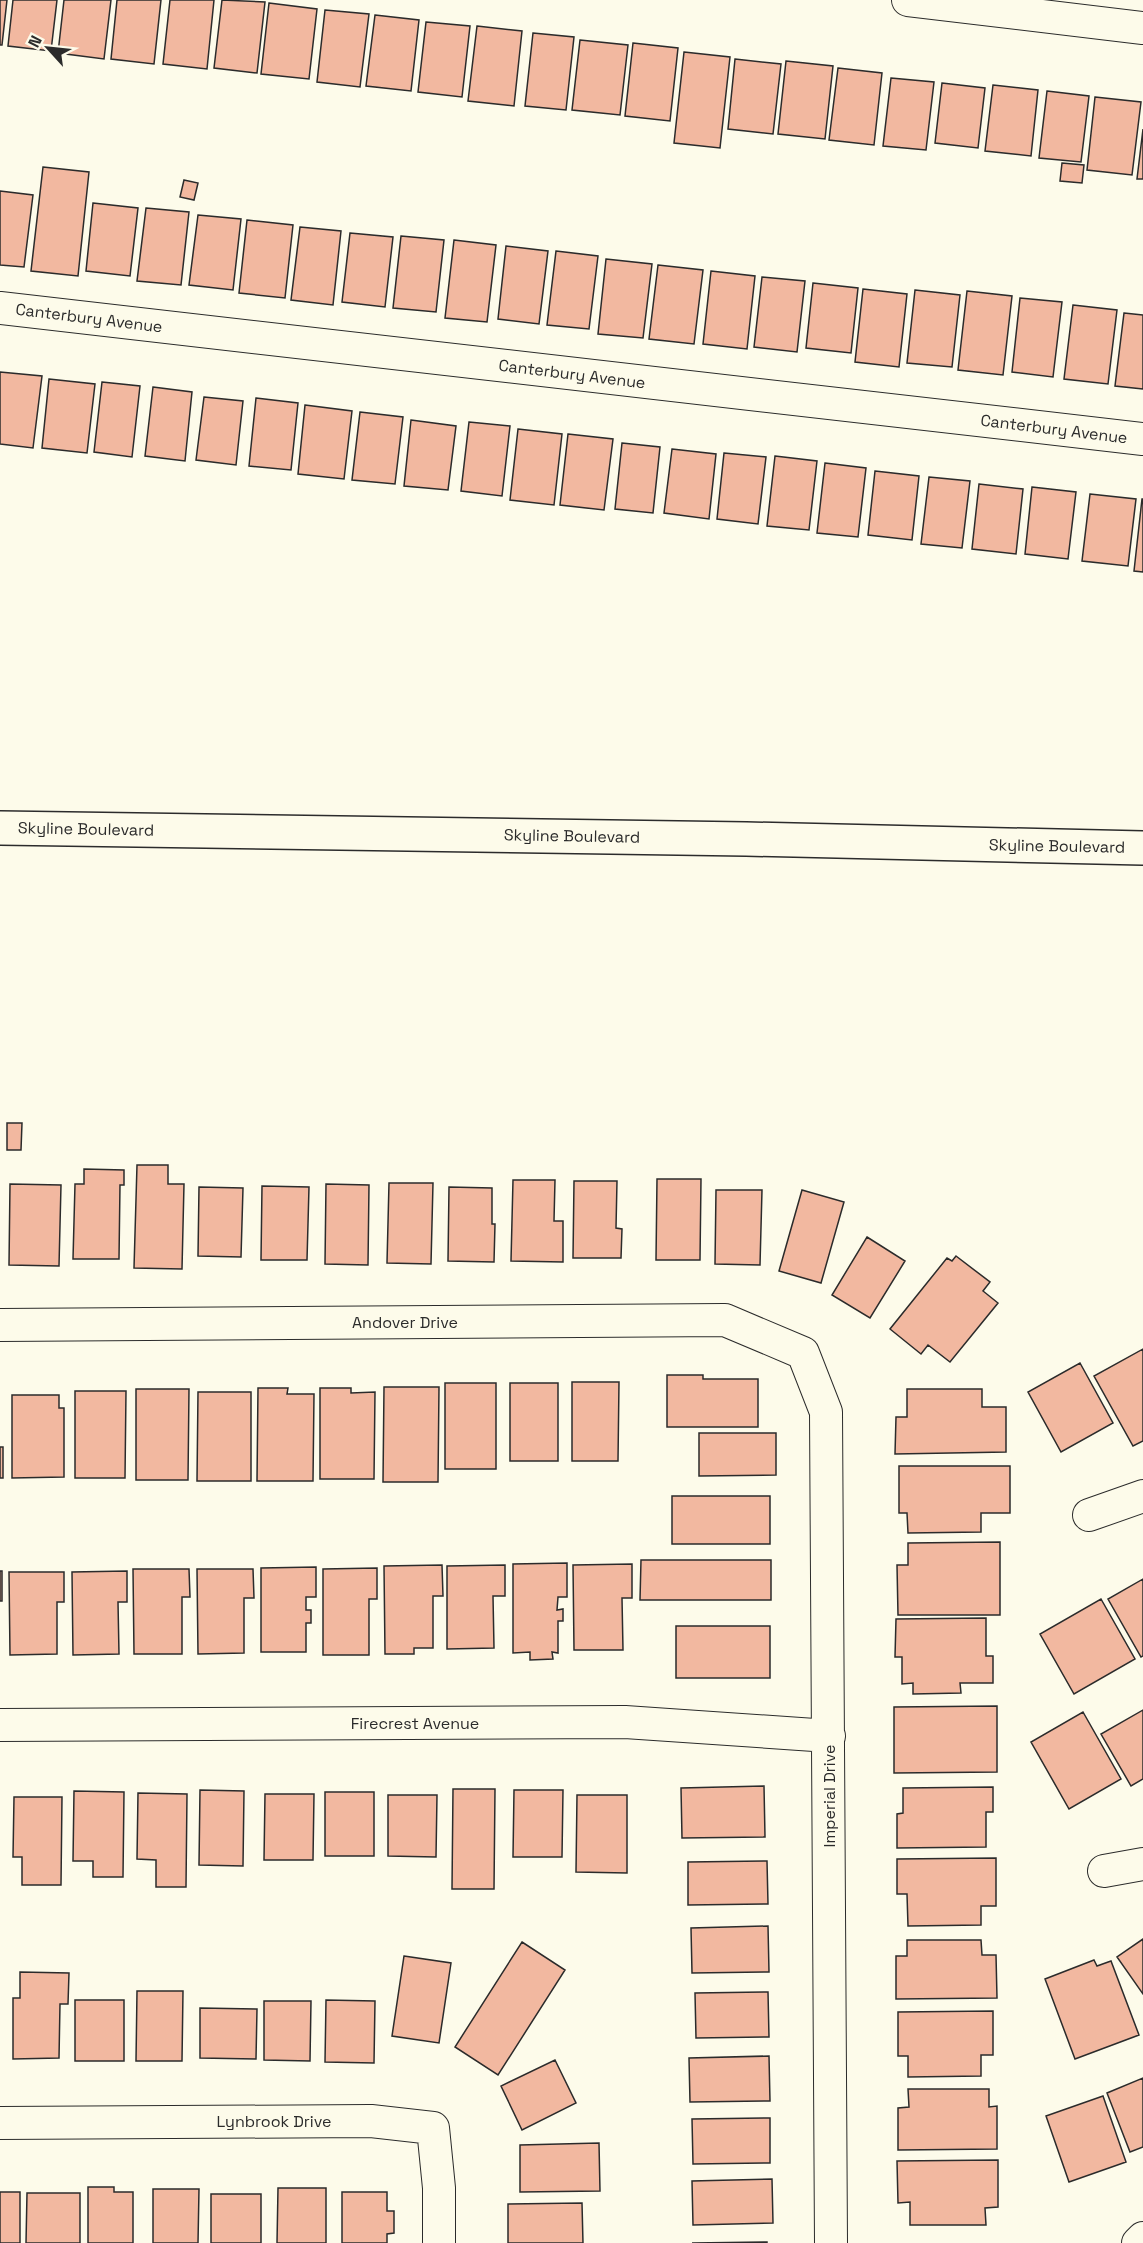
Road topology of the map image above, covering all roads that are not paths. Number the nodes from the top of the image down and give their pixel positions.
1 (908, 0) edge
2 (1143, 28) edge
3 (0, 308) edge
4 (1143, 439) edge
5 (0, 828) edge
6 (1143, 849) edge
7 (0, 1325) edge
8 (803, 1353) joint
9 (1143, 1496) edge
10 (1089, 1515) dead end
11 (0, 1725) edge
12 (829, 1736) junction
13 (1143, 1864) edge
14 (1104, 1870) dead end
15 (0, 2123) edge
16 (1143, 2238) edge
17 (439, 2243) edge
18 (831, 2243) edge
19 (1138, 2243) edge

1 - 2 street
3 - 4 street, Canterbury Avenue
5 - 6 main road, Skyline Boulevard
7 - 8 street, Andover Drive
8 - 12 street, Imperial Drive
9 - 10 street
11 - 12 street, Firecrest Avenue
12 - 18 street, Imperial Drive
13 - 14 street
15 - 17 street, Lynbrook Drive
16 - 19 street

